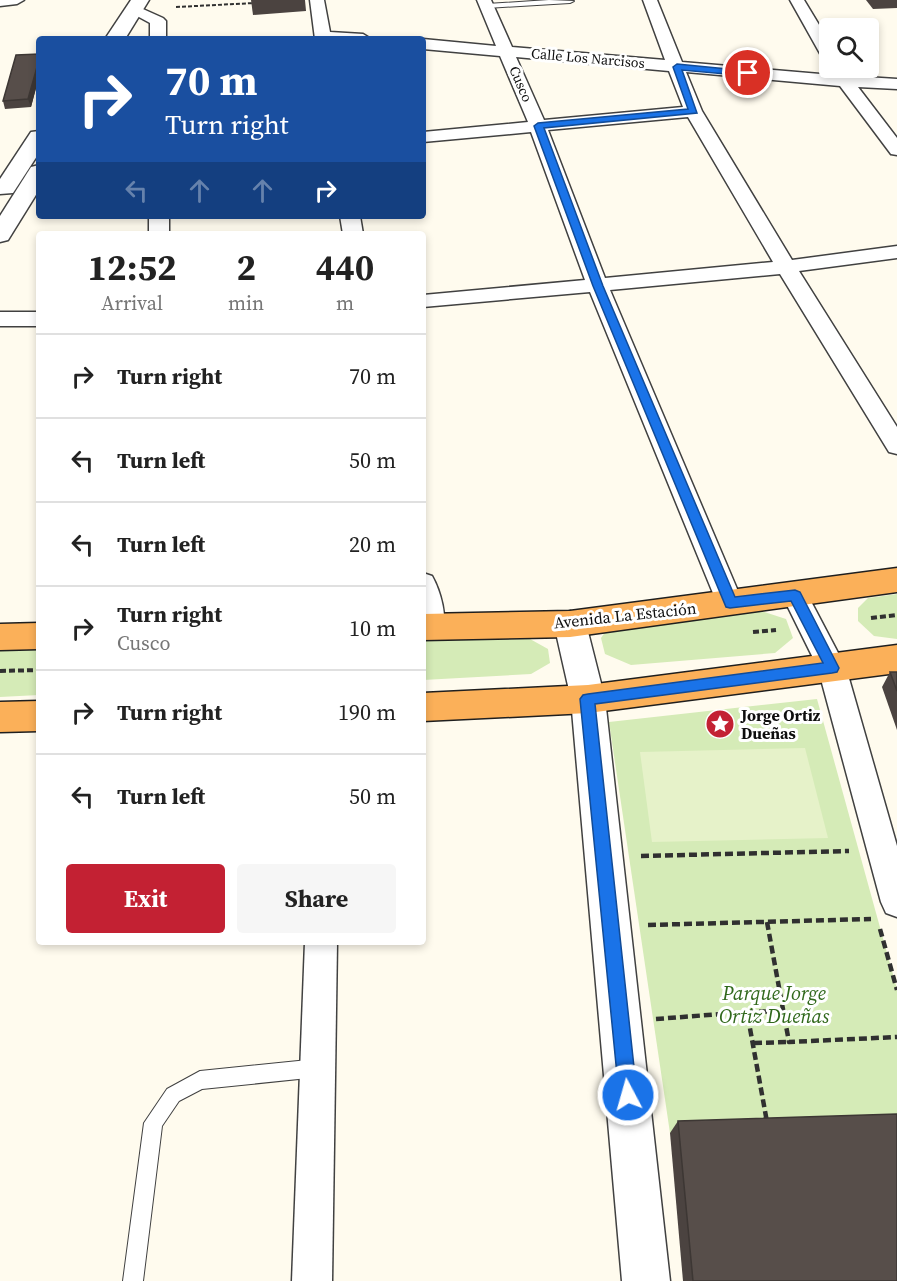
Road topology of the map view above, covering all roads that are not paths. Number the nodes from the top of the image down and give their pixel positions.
1 (18, 0) edge
2 (317, 0) edge
3 (650, 0) edge
4 (797, 0) edge
5 (570, 1) edge
6 (0, 2) edge
7 (485, 3) edge
8 (137, 5) edge
9 (117, 36) edge
10 (158, 36) edge
11 (323, 36) edge
12 (819, 38) edge
13 (426, 44) edge
14 (506, 50) junction
15 (677, 67) junction
16 (819, 73) edge
17 (842, 78) edge
18 (862, 78) edge
19 (897, 84) edge
20 (693, 111) junction
21 (538, 126) junction
22 (426, 137) edge
23 (36, 142) edge
24 (897, 150) edge
25 (36, 177) edge
26 (0, 196) edge
27 (0, 235) edge
28 (897, 252) edge
29 (786, 267) junction
30 (598, 286) junction
31 (426, 301) edge
32 (36, 319) edge
33 (0, 320) edge
34 (897, 446) edge
35 (897, 580) edge
36 (795, 596) junction
37 (730, 603) junction
38 (570, 624) junction
39 (427, 627) edge
40 (36, 636) edge
41 (0, 637) edge
42 (897, 659) edge
43 (832, 668) junction
44 (588, 699) junction
45 (426, 707) edge
46 (36, 716) edge
47 (0, 717) edge
48 (887, 910) edge
49 (321, 945) edge
50 (318, 1068) junction
51 (133, 1281) edge
52 (312, 1281) edge
53 (646, 1281) edge

1 - 6 street
2 - 11 street
3 - 15 street
4 - 12 street
5 - 7 lane
7 - 14 street, Cusco
8 - 9 street
8 - 10 street
13 - 14 street, Calle Los Narcisos
14 - 15 street, Calle Los Narcisos
14 - 21 street, Cusco
15 - 16 street, Calle Los Narcisos
15 - 20 street
17 - 24 street
18 - 19 street, Calle Los Narcisos
20 - 21 street
20 - 29 street
21 - 22 street
21 - 30 street, Cusco
23 - 26 street
25 - 27 street
28 - 29 street
29 - 30 street
29 - 34 street
30 - 31 street
30 - 37 street, Cusco
32 - 33 street
35 - 36 highway, Avenida La Estación
36 - 37 highway, Avenida La Estación
36 - 43 street
37 - 38 highway, Avenida La Estación
38 - 39 highway, Avenida La Estación
38 - 44 street
40 - 41 highway
42 - 43 highway
43 - 44 highway
43 - 48 street
44 - 45 highway
44 - 53 street
46 - 47 highway
49 - 50 street
50 - 51 lane
50 - 52 street

